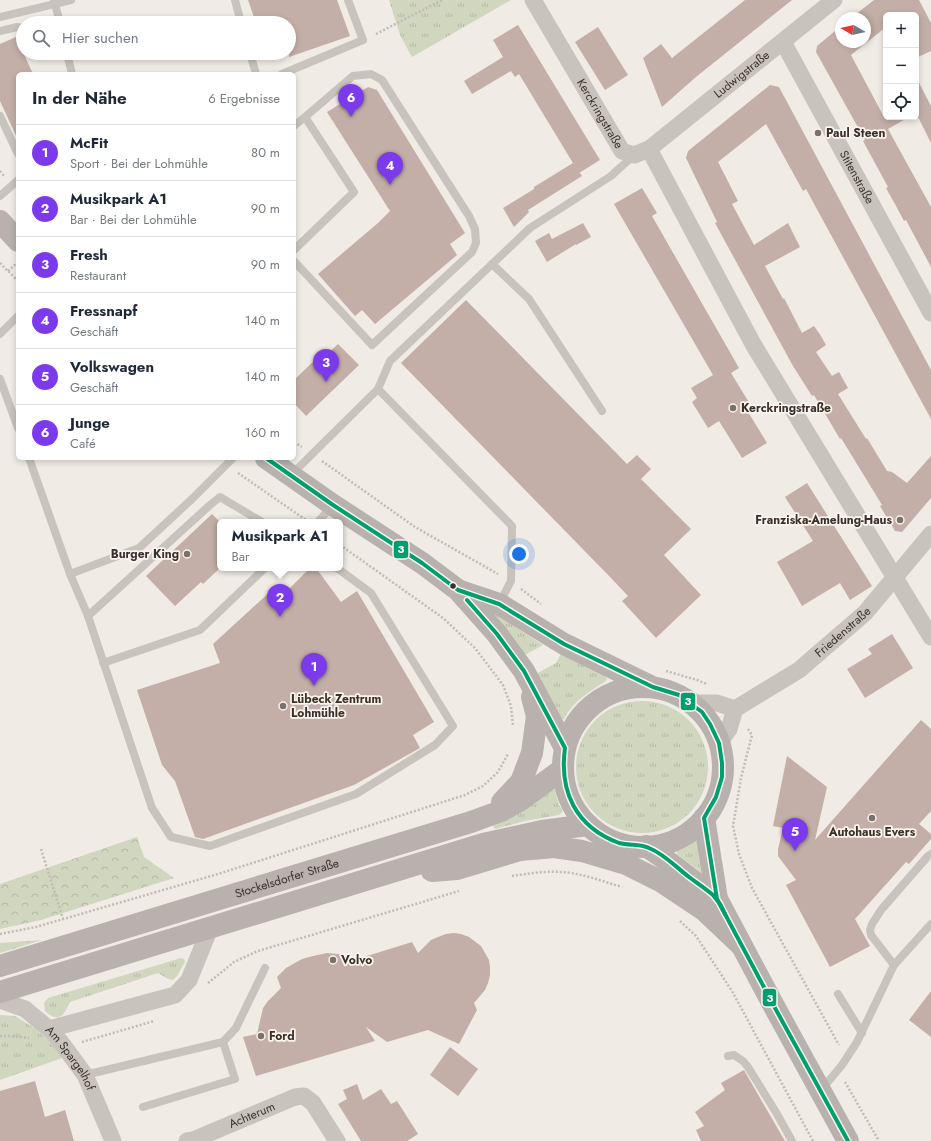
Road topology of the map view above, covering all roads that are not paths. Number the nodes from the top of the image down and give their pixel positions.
1 (71, 0) edge
2 (235, 0) edge
3 (348, 0) edge
4 (533, 0) edge
5 (834, 0) edge
6 (55, 2) edge
7 (58, 16) edge
8 (240, 16) edge
9 (0, 17) edge
10 (16, 27) edge
11 (0, 31) edge
12 (782, 42) junction
13 (69, 60) edge
14 (252, 60) edge
15 (72, 72) edge
16 (255, 72) edge
17 (287, 72) edge
18 (0, 116) edge
19 (304, 117) junction
20 (296, 124) edge
21 (16, 150) edge
22 (641, 152) junction
23 (16, 182) edge
24 (0, 196) edge
25 (0, 221) edge
26 (16, 239) edge
27 (296, 248) edge
28 (296, 262) edge
29 (492, 264) junction
30 (931, 313) edge
31 (16, 318) edge
32 (0, 334) edge
33 (0, 379) edge
34 (378, 389) junction
35 (602, 410) dead end
36 (16, 423) edge
37 (29, 460) edge
38 (231, 460) edge
39 (269, 460) edge
40 (290, 475) junction
41 (333, 505) junction
42 (257, 519) edge
43 (321, 519) edge
44 (931, 534) edge
45 (263, 571) edge
46 (342, 571) edge
47 (70, 574) junction
48 (895, 578) junction
49 (458, 590) junction
50 (499, 604) junction
51 (88, 616) junction
52 (931, 637) edge
53 (104, 663) junction
54 (524, 671) junction
55 (653, 687) junction
56 (691, 703) junction
57 (736, 709) junction
58 (719, 743) junction
59 (565, 748) junction
60 (563, 769) junction
61 (704, 818) junction
62 (471, 822) junction
63 (588, 825) junction
64 (646, 846) junction
65 (931, 854) edge
66 (379, 877) junction
67 (717, 899) junction
68 (931, 924) edge
69 (210, 928) junction
70 (741, 945) junction
71 (894, 965) junction
72 (0, 966) edge
73 (265, 968) dead end
74 (0, 992) edge
75 (838, 994) dead end
76 (0, 1000) edge
77 (862, 1033) junction
78 (55, 1035) junction
79 (223, 1042) junction
80 (728, 1056) dead end
81 (83, 1072) junction
82 (820, 1091) junction
83 (143, 1107) dead end
84 (113, 1141) edge
85 (191, 1141) edge
86 (337, 1141) edge
87 (792, 1141) edge
88 (848, 1141) edge

1 - 6 lane
2 - 8 lane
3 - 17 lane
4 - 22 street, Kerckringstraße
5 - 12 street, Ludwigstraße
6 - 7 lane
6 - 9 lane
10 - 11 lane
12 - 22 street, Ludwigstraße
12 - 30 street, Stitenstraße
13 - 15 lane
14 - 16 lane
18 - 21 lane
19 - 20 lane
19 - 27 lane
19 - 28 lane
22 - 29 lane
22 - 48 street, Kerckringstraße
23 - 24 lane
25 - 26 main road
29 - 34 lane
29 - 35 lane
31 - 32 lane
33 - 36 lane
34 - 40 lane
34 - 50 lane
37 - 47 lane
38 - 47 lane
39 - 40 main road
40 - 41 main road
41 - 43 lane
41 - 49 main road
42 - 51 lane
44 - 48 street, Friedenstraße
45 - 53 lane
46 - 53 lane
47 - 51 lane
48 - 52 street, Kerckringstraße
48 - 57 street, Friedenstraße
49 - 50 main road
49 - 54 main road
50 - 55 main road
51 - 53 lane
54 - 59 main road
54 - 62 main road
55 - 56 main road
55 - 59 main road
56 - 57 street
56 - 58 main road
57 - 58 street
58 - 61 main road
59 - 60 main road
60 - 62 main road, Stockelsdorfer Straße
60 - 63 main road
61 - 64 main road
61 - 67 main road
62 - 72 main road, Stockelsdorfer Straße
63 - 64 main road
63 - 66 main road
64 - 67 main road
65 - 71 lane
66 - 69 main road
66 - 70 main road
67 - 70 main road
68 - 71 lane
69 - 74 main road
69 - 78 street
70 - 82 main road
71 - 77 lane
73 - 79 lane
75 - 77 lane
76 - 78 street, Am Spargelhof
77 - 82 lane
78 - 81 street, Am Spargelhof
79 - 81 lane
79 - 83 lane
80 - 87 lane
81 - 84 street, Am Spargelhof
82 - 88 main road
85 - 86 street, Achterum

